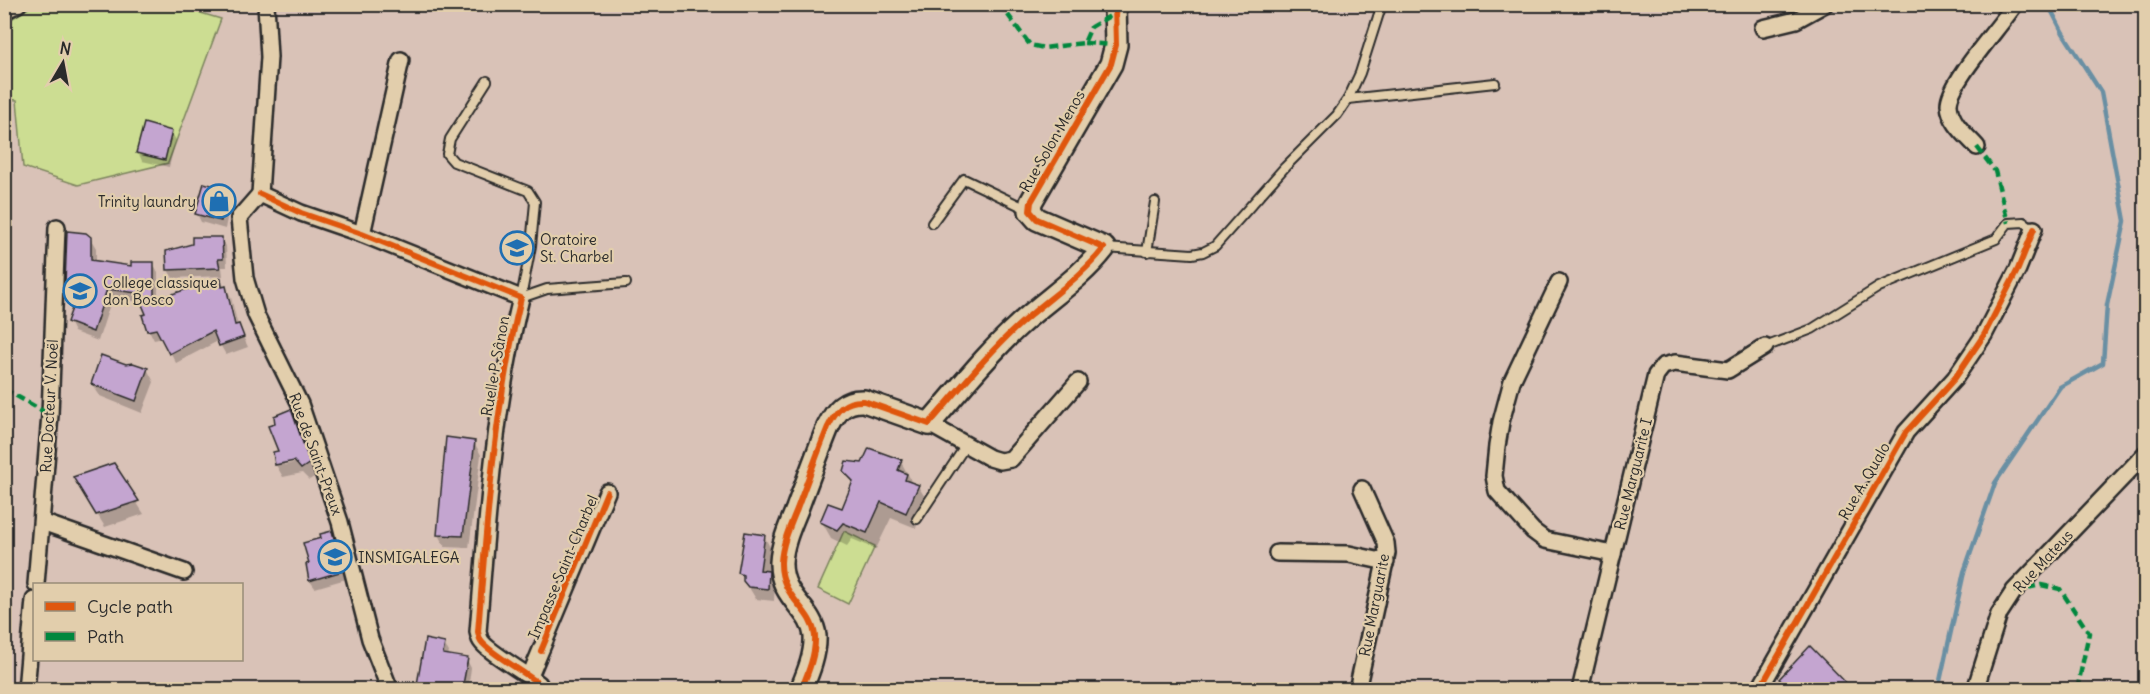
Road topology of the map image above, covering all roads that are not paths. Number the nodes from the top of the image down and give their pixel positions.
1 (18, 4) edge
2 (266, 4) edge
3 (1115, 4) edge
4 (1382, 4) edge
5 (1825, 4) edge
6 (2015, 4) edge
7 (4, 11) edge
8 (1763, 28) dead end
9 (401, 60) dead end
10 (487, 81) dead end
11 (1495, 83) dead end
12 (1348, 99) junction
13 (1977, 147) dead end
14 (260, 194) junction
15 (1155, 202) dead end
16 (1030, 211) junction
17 (932, 223) dead end
18 (57, 226) dead end
19 (2034, 229) joint
20 (362, 234) junction
21 (1104, 248) junction
22 (1147, 252) junction
23 (1560, 282) dead end
24 (626, 283) dead end
25 (521, 297) junction
26 (1765, 347) joint
27 (1078, 382) dead end
28 (929, 424) junction
29 (966, 444) junction
30 (2145, 453) edge
31 (1362, 489) dead end
32 (607, 492) dead end
33 (917, 519) dead end
34 (42, 522) junction
35 (1277, 553) dead end
36 (1613, 554) junction
37 (1386, 562) junction
38 (184, 572) dead end
39 (36, 583) edge
40 (33, 611) edge
41 (530, 676) junction
42 (26, 690) edge
43 (390, 690) edge
44 (539, 690) edge
45 (801, 690) edge
46 (1357, 690) edge
47 (1580, 690) edge
48 (1759, 690) edge
49 (1975, 690) edge

1 - 7 street
2 - 14 street
3 - 16 street, Rue Solon Menos
4 - 12 lane
5 - 8 street
6 - 13 street
9 - 20 street
10 - 25 lane
11 - 12 lane
12 - 22 lane
14 - 20 street, Ruelle P. Sânon
14 - 43 street, Rue de Saint-Preux
15 - 22 lane
16 - 17 lane
16 - 21 street, Rue Solon Menos
18 - 34 street, Rue Docteur V. Noël
19 - 26 lane
19 - 48 street, Rue A. Qualo
20 - 25 street, Ruelle P. Sânon
21 - 22 lane
21 - 28 street
23 - 36 street
24 - 25 lane
25 - 41 street, Ruelle P. Sânon
26 - 36 street, Rue Marguarite I
27 - 29 street
28 - 29 street
28 - 45 street
29 - 33 lane
30 - 49 street, Rue Mateus
31 - 37 street, Rue Marguarite
32 - 41 street, Impasse Saint-Charbel
34 - 38 street
34 - 39 street, Rue Docteur V. Noël
35 - 37 street
36 - 47 street, Rue Marguarite I
37 - 46 street, Rue Marguarite
40 - 42 street
41 - 44 street, Ruelle P. Sânon

